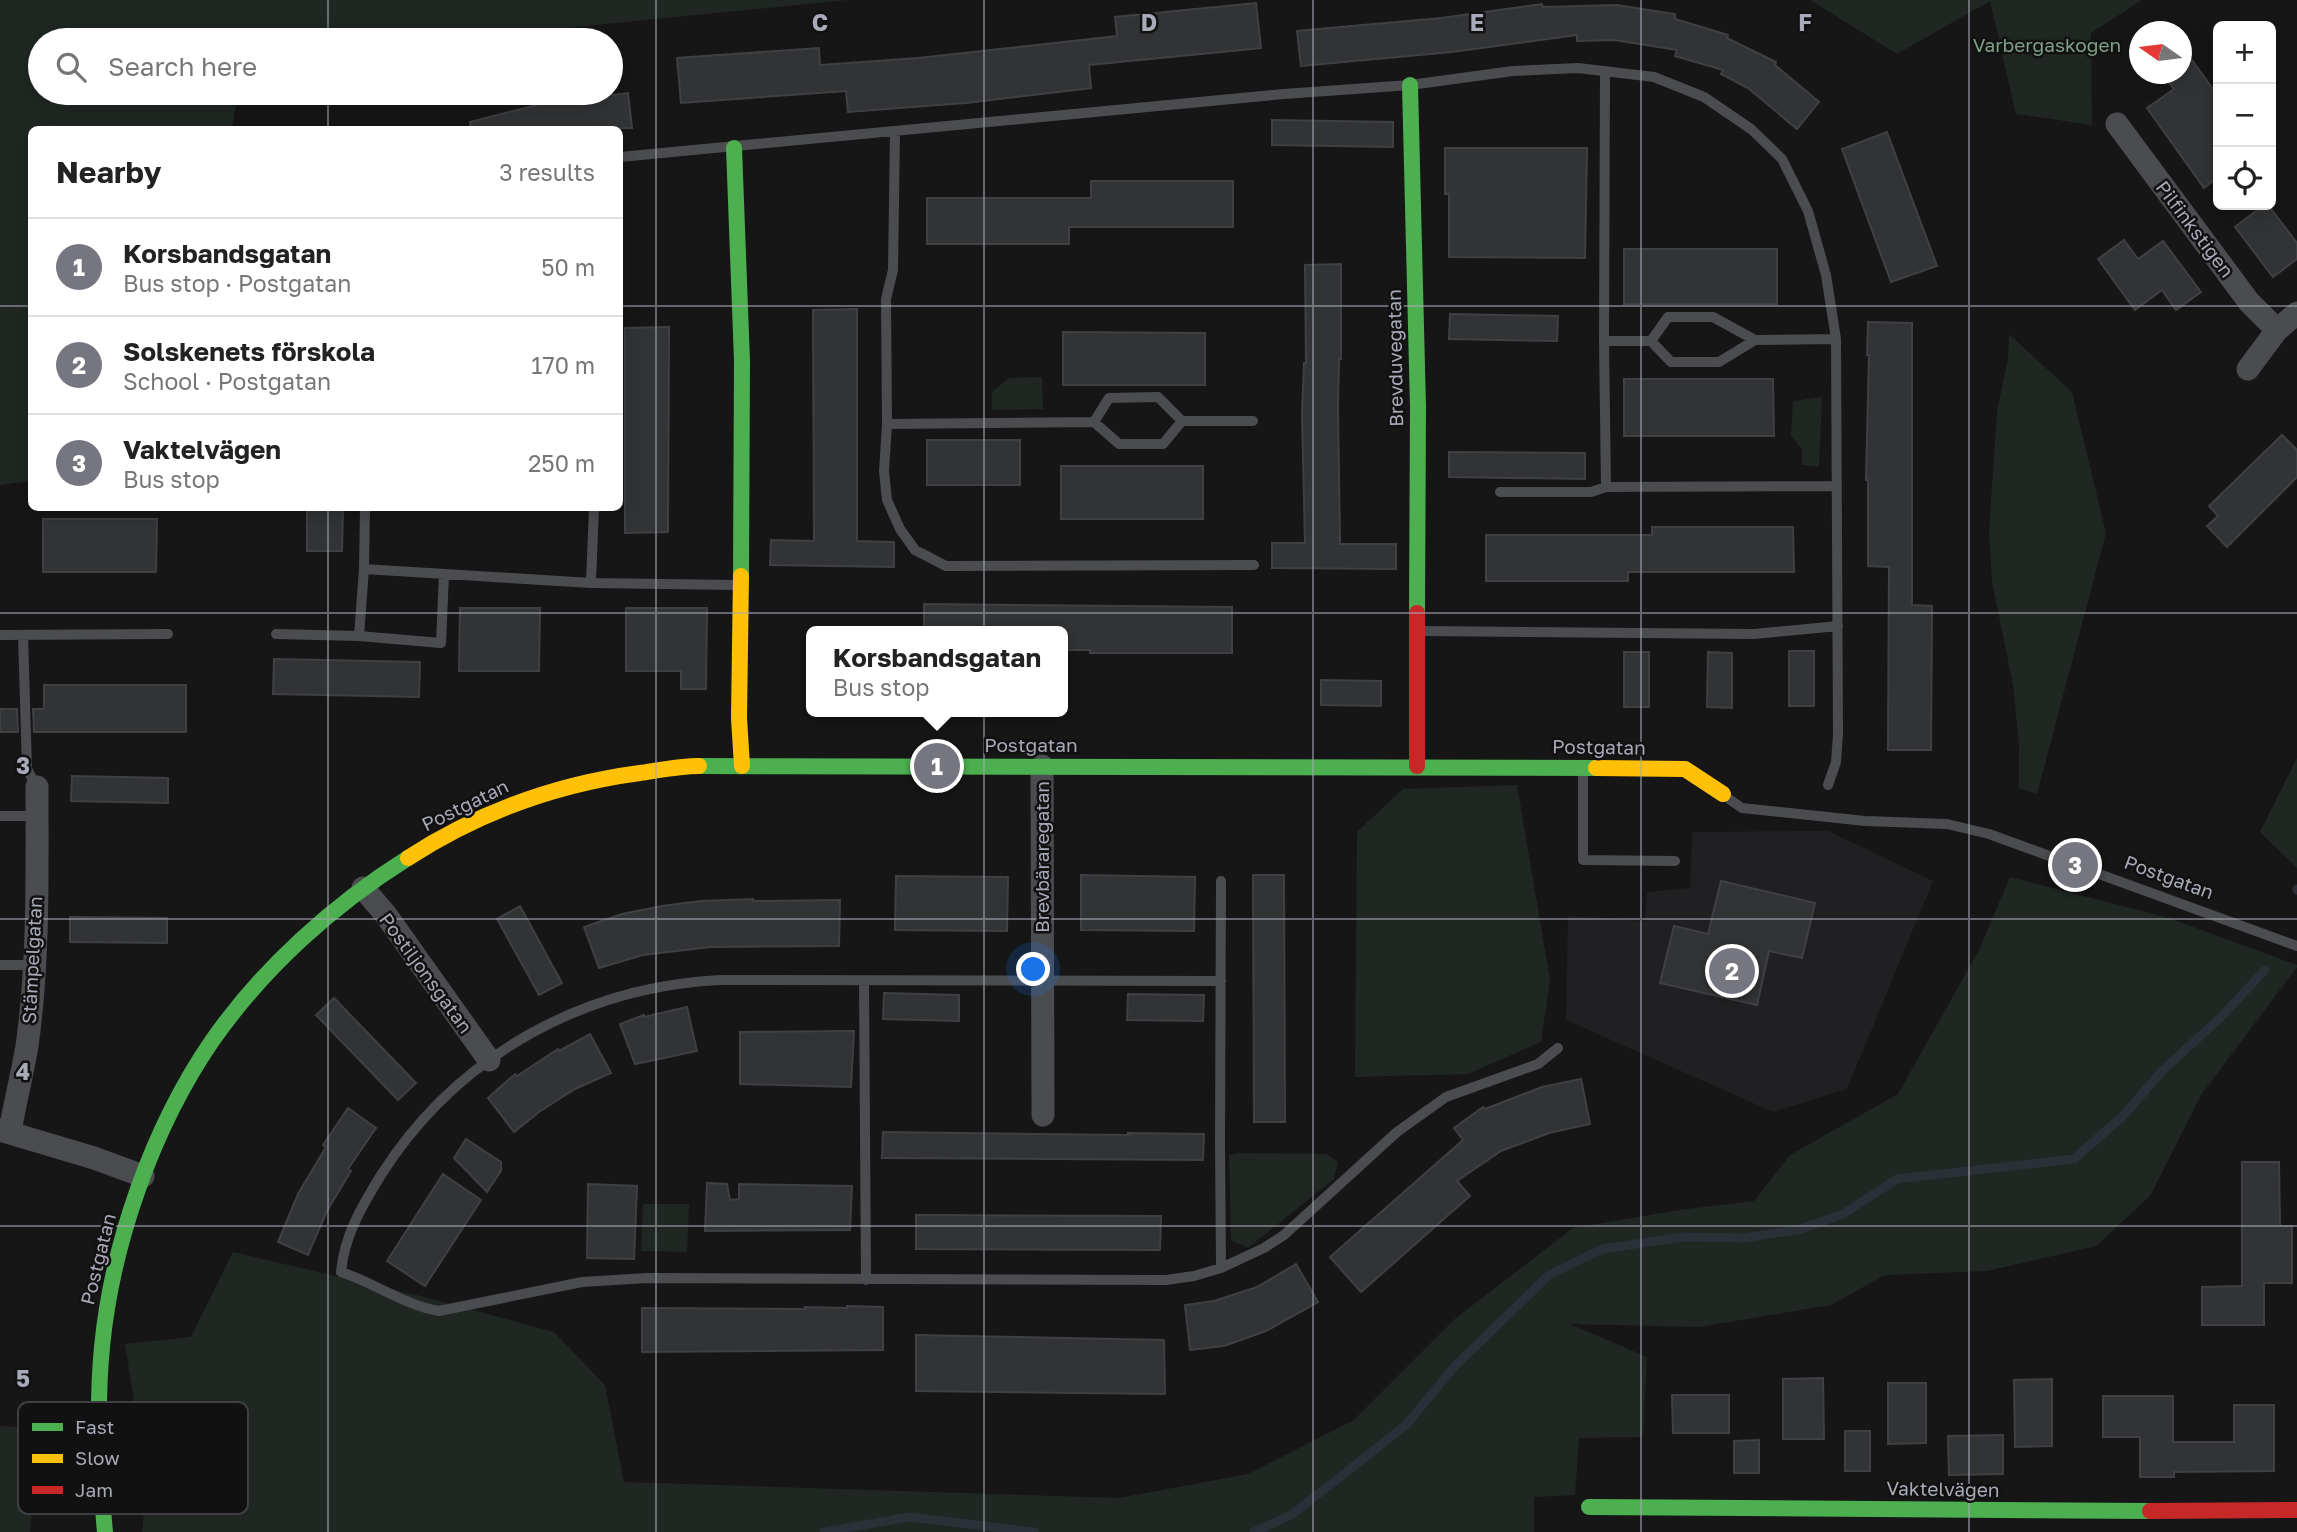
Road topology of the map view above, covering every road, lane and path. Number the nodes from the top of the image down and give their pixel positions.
1 (1605, 71) junction
2 (1410, 85) junction
3 (2117, 124) dead end
4 (895, 133) junction
5 (734, 148) junction
6 (623, 157) edge
7 (2297, 313) edge
8 (2277, 330) junction
9 (1755, 340) junction
10 (1836, 340) junction
11 (1604, 341) junction
12 (1651, 341) junction
13 (2248, 369) dead end
14 (1182, 421) junction
15 (1253, 421) dead end
16 (1094, 422) junction
17 (887, 424) junction
18 (1837, 486) junction
19 (1606, 487) junction
20 (1500, 492) dead end
21 (365, 511) edge
22 (594, 511) edge
23 (1254, 565) dead end
24 (364, 569) junction
25 (444, 574) junction
26 (591, 583) junction
27 (740, 585) junction
28 (1838, 626) junction
29 (1418, 631) junction
30 (168, 634) dead end
31 (276, 634) dead end
32 (0, 635) edge
33 (23, 635) junction
34 (359, 636) junction
35 (741, 766) junction
36 (1042, 766) junction
37 (1417, 766) junction
38 (1583, 768) junction
39 (1828, 785) dead end
40 (37, 787) joint
41 (1723, 794) joint
42 (0, 816) edge
43 (37, 816) junction
44 (1675, 860) dead end
45 (1222, 881) dead end
46 (363, 888) junction
47 (2297, 946) edge
48 (0, 965) edge
49 (34, 965) junction
50 (864, 981) junction
51 (1042, 981) junction
52 (1221, 981) junction
53 (1558, 1048) dead end
54 (488, 1060) junction
55 (1042, 1115) dead end
56 (5, 1130) edge
57 (144, 1176) junction
58 (1221, 1268) junction
59 (866, 1280) junction
60 (97, 1402) edge
61 (1589, 1507) dead end
62 (2297, 1510) edge
63 (103, 1514) edge
64 (105, 1532) edge

1 - 2 lane
1 - 10 lane
1 - 11 lane
2 - 4 lane
2 - 29 street, Brevduvegatan
3 - 8 street, Pilfinkstigen
4 - 5 lane
4 - 17 lane
5 - 6 lane
5 - 27 street
7 - 8 street
8 - 13 street
9 - 10 lane
9 - 12 lane
9 - 12 lane
10 - 18 lane
11 - 12 lane
11 - 19 lane
14 - 15 lane
14 - 16 lane
14 - 16 lane
16 - 17 lane
17 - 23 lane
18 - 19 lane
18 - 28 lane
19 - 20 lane
21 - 24 lane
22 - 26 lane
24 - 25 lane
24 - 34 lane
25 - 26 lane
25 - 34 lane
26 - 27 lane
27 - 35 street
28 - 29 lane
28 - 39 lane
29 - 37 street, Brevduvegatan
30 - 33 lane
31 - 34 lane
32 - 33 lane
33 - 40 lane
35 - 36 street, Postgatan
35 - 46 street, Postgatan
36 - 37 street, Postgatan
36 - 51 street, Brevbäraregatan
37 - 38 street, Postgatan
38 - 41 street, Postgatan
38 - 44 lane
40 - 43 street, Stämpelgatan
41 - 47 lane, Postgatan
42 - 43 lane
43 - 49 street, Stämpelgatan
45 - 52 lane
46 - 54 street, Postiljonsgatan
46 - 57 street, Postgatan
48 - 49 lane
49 - 56 street, Stämpelgatan
50 - 51 lane
50 - 54 lane
50 - 59 lane
51 - 52 lane
51 - 55 street, Brevbäraregatan
52 - 58 lane
53 - 58 lane
54 - 59 lane
56 - 57 street, Stämpelgatan
57 - 60 street, Postgatan
58 - 59 lane
61 - 62 street, Vaktelvägen
63 - 64 street, Postgatan

